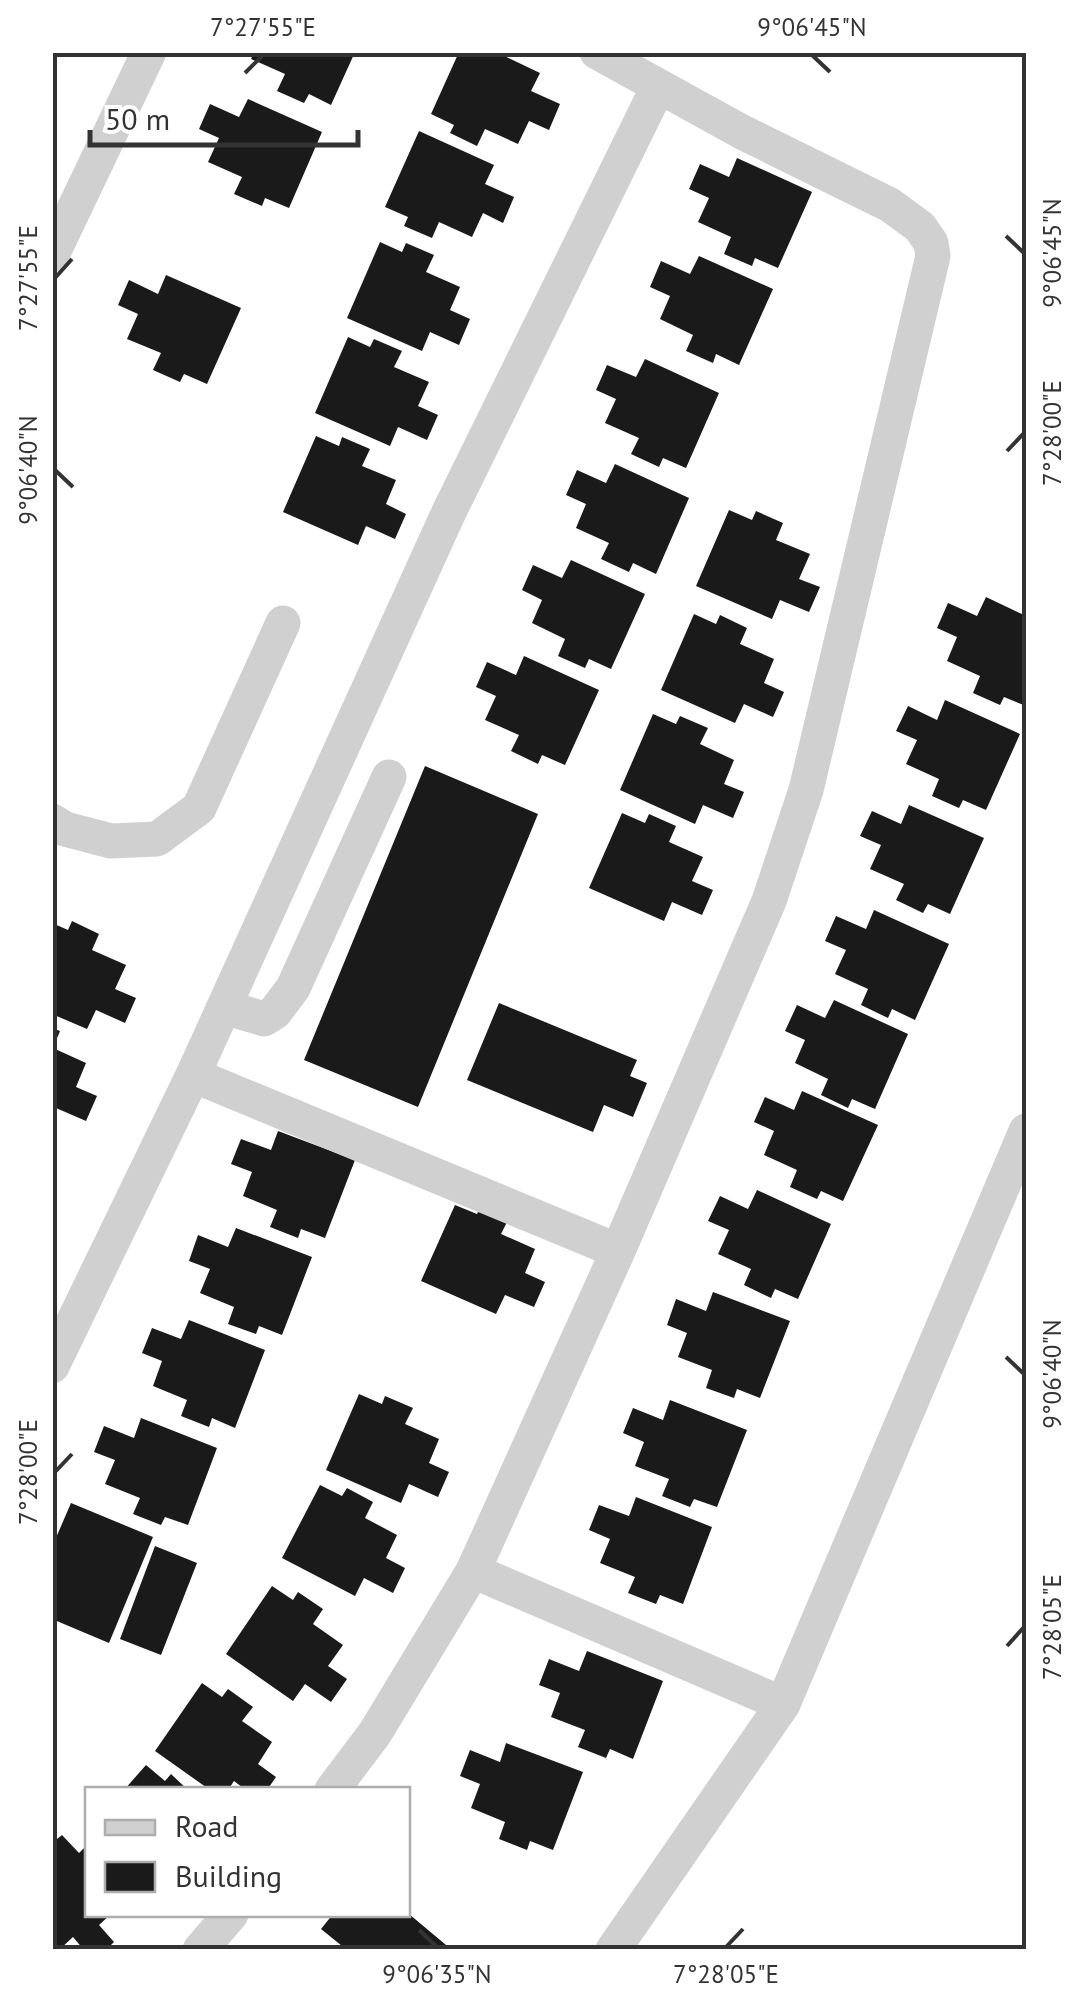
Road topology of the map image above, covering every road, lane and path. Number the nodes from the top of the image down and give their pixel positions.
1 (149, 52) edge
2 (597, 52) edge
3 (658, 87) junction
4 (52, 256) edge
5 (284, 623) dead end
6 (389, 778) dead end
7 (52, 821) edge
8 (224, 1007) junction
9 (192, 1076) junction
10 (1026, 1131) edge
11 (618, 1251) junction
12 (52, 1366) edge
13 (474, 1570) junction
14 (783, 1704) junction
15 (334, 1787) edge
16 (228, 1917) edge
17 (200, 1950) edge
18 (613, 1950) edge

1 - 4 street
2 - 3 street
3 - 8 street
3 - 11 street
5 - 7 street
6 - 8 street
8 - 9 street
9 - 11 street
9 - 12 street
10 - 14 street
11 - 13 street
13 - 14 street
13 - 15 street
14 - 18 street
16 - 17 street

